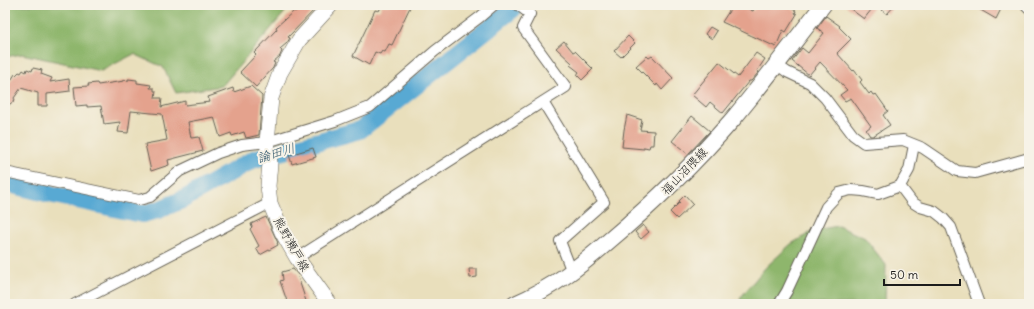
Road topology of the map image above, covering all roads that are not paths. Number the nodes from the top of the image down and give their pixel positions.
1 (494, 5) edge
2 (518, 5) edge
3 (823, 5) edge
4 (1026, 5) edge
5 (329, 6) edge
6 (1029, 8) edge
7 (776, 64) junction
8 (543, 102) junction
9 (267, 142) junction
10 (914, 145) junction
11 (1029, 158) edge
12 (5, 172) edge
13 (900, 186) junction
14 (270, 203) junction
15 (297, 258) junction
16 (572, 272) junction
17 (75, 304) edge
18 (330, 304) edge
19 (515, 304) edge
20 (779, 304) edge
21 (979, 304) edge

1 - 9 street
2 - 8 street
3 - 7 main road, 福山沼隈線
4 - 6 street
5 - 9 main road, 熊野瀬戸線
7 - 10 street
7 - 16 main road, 福山沼隈線
8 - 15 street
8 - 16 street
9 - 12 street
9 - 14 main road, 熊野瀬戸線
10 - 11 street
10 - 13 street
13 - 20 street
13 - 21 street
14 - 15 main road, 熊野瀬戸線
14 - 17 street
15 - 18 main road, 熊野瀬戸線
16 - 19 main road, 福山沼隈線

